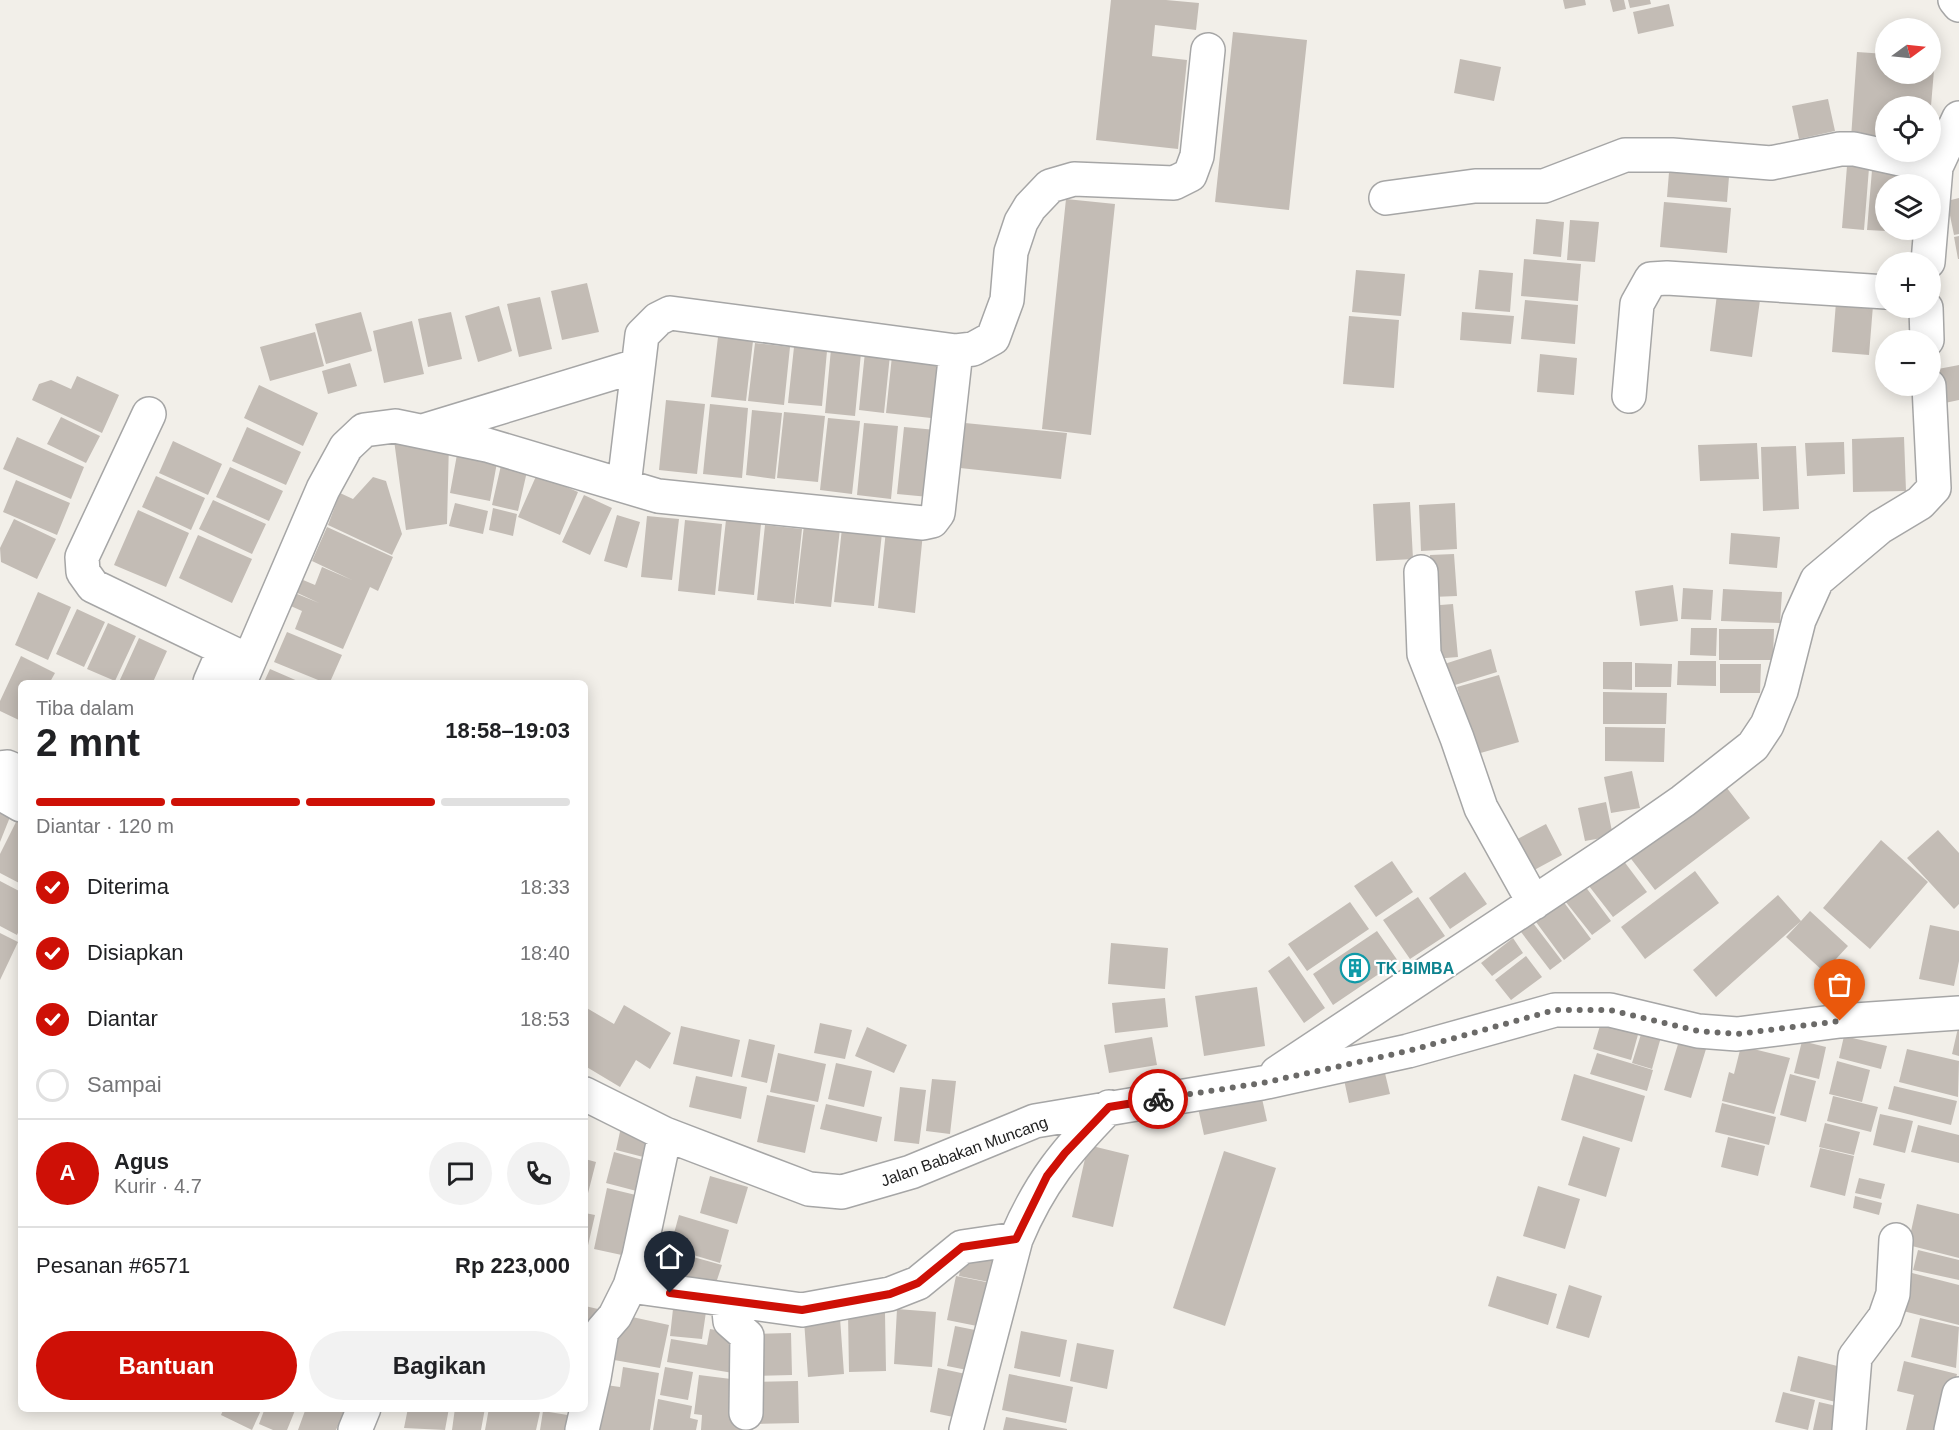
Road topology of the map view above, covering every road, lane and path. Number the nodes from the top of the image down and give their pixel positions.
1 (1955, 0) edge
2 (1959, 5) edge
3 (1208, 50) dead end
4 (1959, 118) edge
5 (1936, 168) junction
6 (1386, 198) dead end
7 (1929, 252) edge
8 (1875, 291) edge
9 (956, 351) junction
10 (636, 366) junction
11 (1629, 396) dead end
12 (1929, 396) edge
13 (149, 414) dead end
14 (422, 431) junction
15 (624, 484) junction
16 (1421, 572) dead end
17 (238, 665) edge
18 (213, 680) edge
19 (0, 768) edge
20 (18, 772) edge
21 (0, 793) edge
22 (18, 803) edge
23 (1534, 903) junction
24 (1959, 1013) edge
25 (1262, 1083) junction
26 (588, 1096) edge
27 (1109, 1107) junction
28 (665, 1134) junction
29 (1016, 1239) junction
30 (1896, 1240) dead end
31 (630, 1286) junction
32 (729, 1301) junction
33 (1959, 1394) edge
34 (588, 1404) edge
35 (362, 1412) edge
36 (586, 1412) edge
37 (746, 1413) dead end
38 (355, 1430) edge
39 (582, 1430) edge
40 (966, 1430) edge
41 (1849, 1430) edge
42 (1951, 1430) edge

1 - 2 street
3 - 9 street
4 - 5 street
5 - 6 street
5 - 7 street
8 - 11 street
9 - 10 street
9 - 15 street
10 - 14 street
10 - 15 street
12 - 23 street
13 - 17 street
14 - 15 street
14 - 17 street
16 - 23 street
17 - 18 street
19 - 20 street
21 - 22 street
23 - 25 street
24 - 25 street, Jalan Babakan Muncang
25 - 27 street, Jalan Babakan Muncang
26 - 28 street, Jalan Babakan Muncang
27 - 28 street, Jalan Babakan Muncang
27 - 29 street
28 - 31 street
29 - 32 street
29 - 40 street
30 - 41 street
31 - 32 street
31 - 34 street
32 - 37 street
33 - 42 street
35 - 38 street
36 - 39 street

